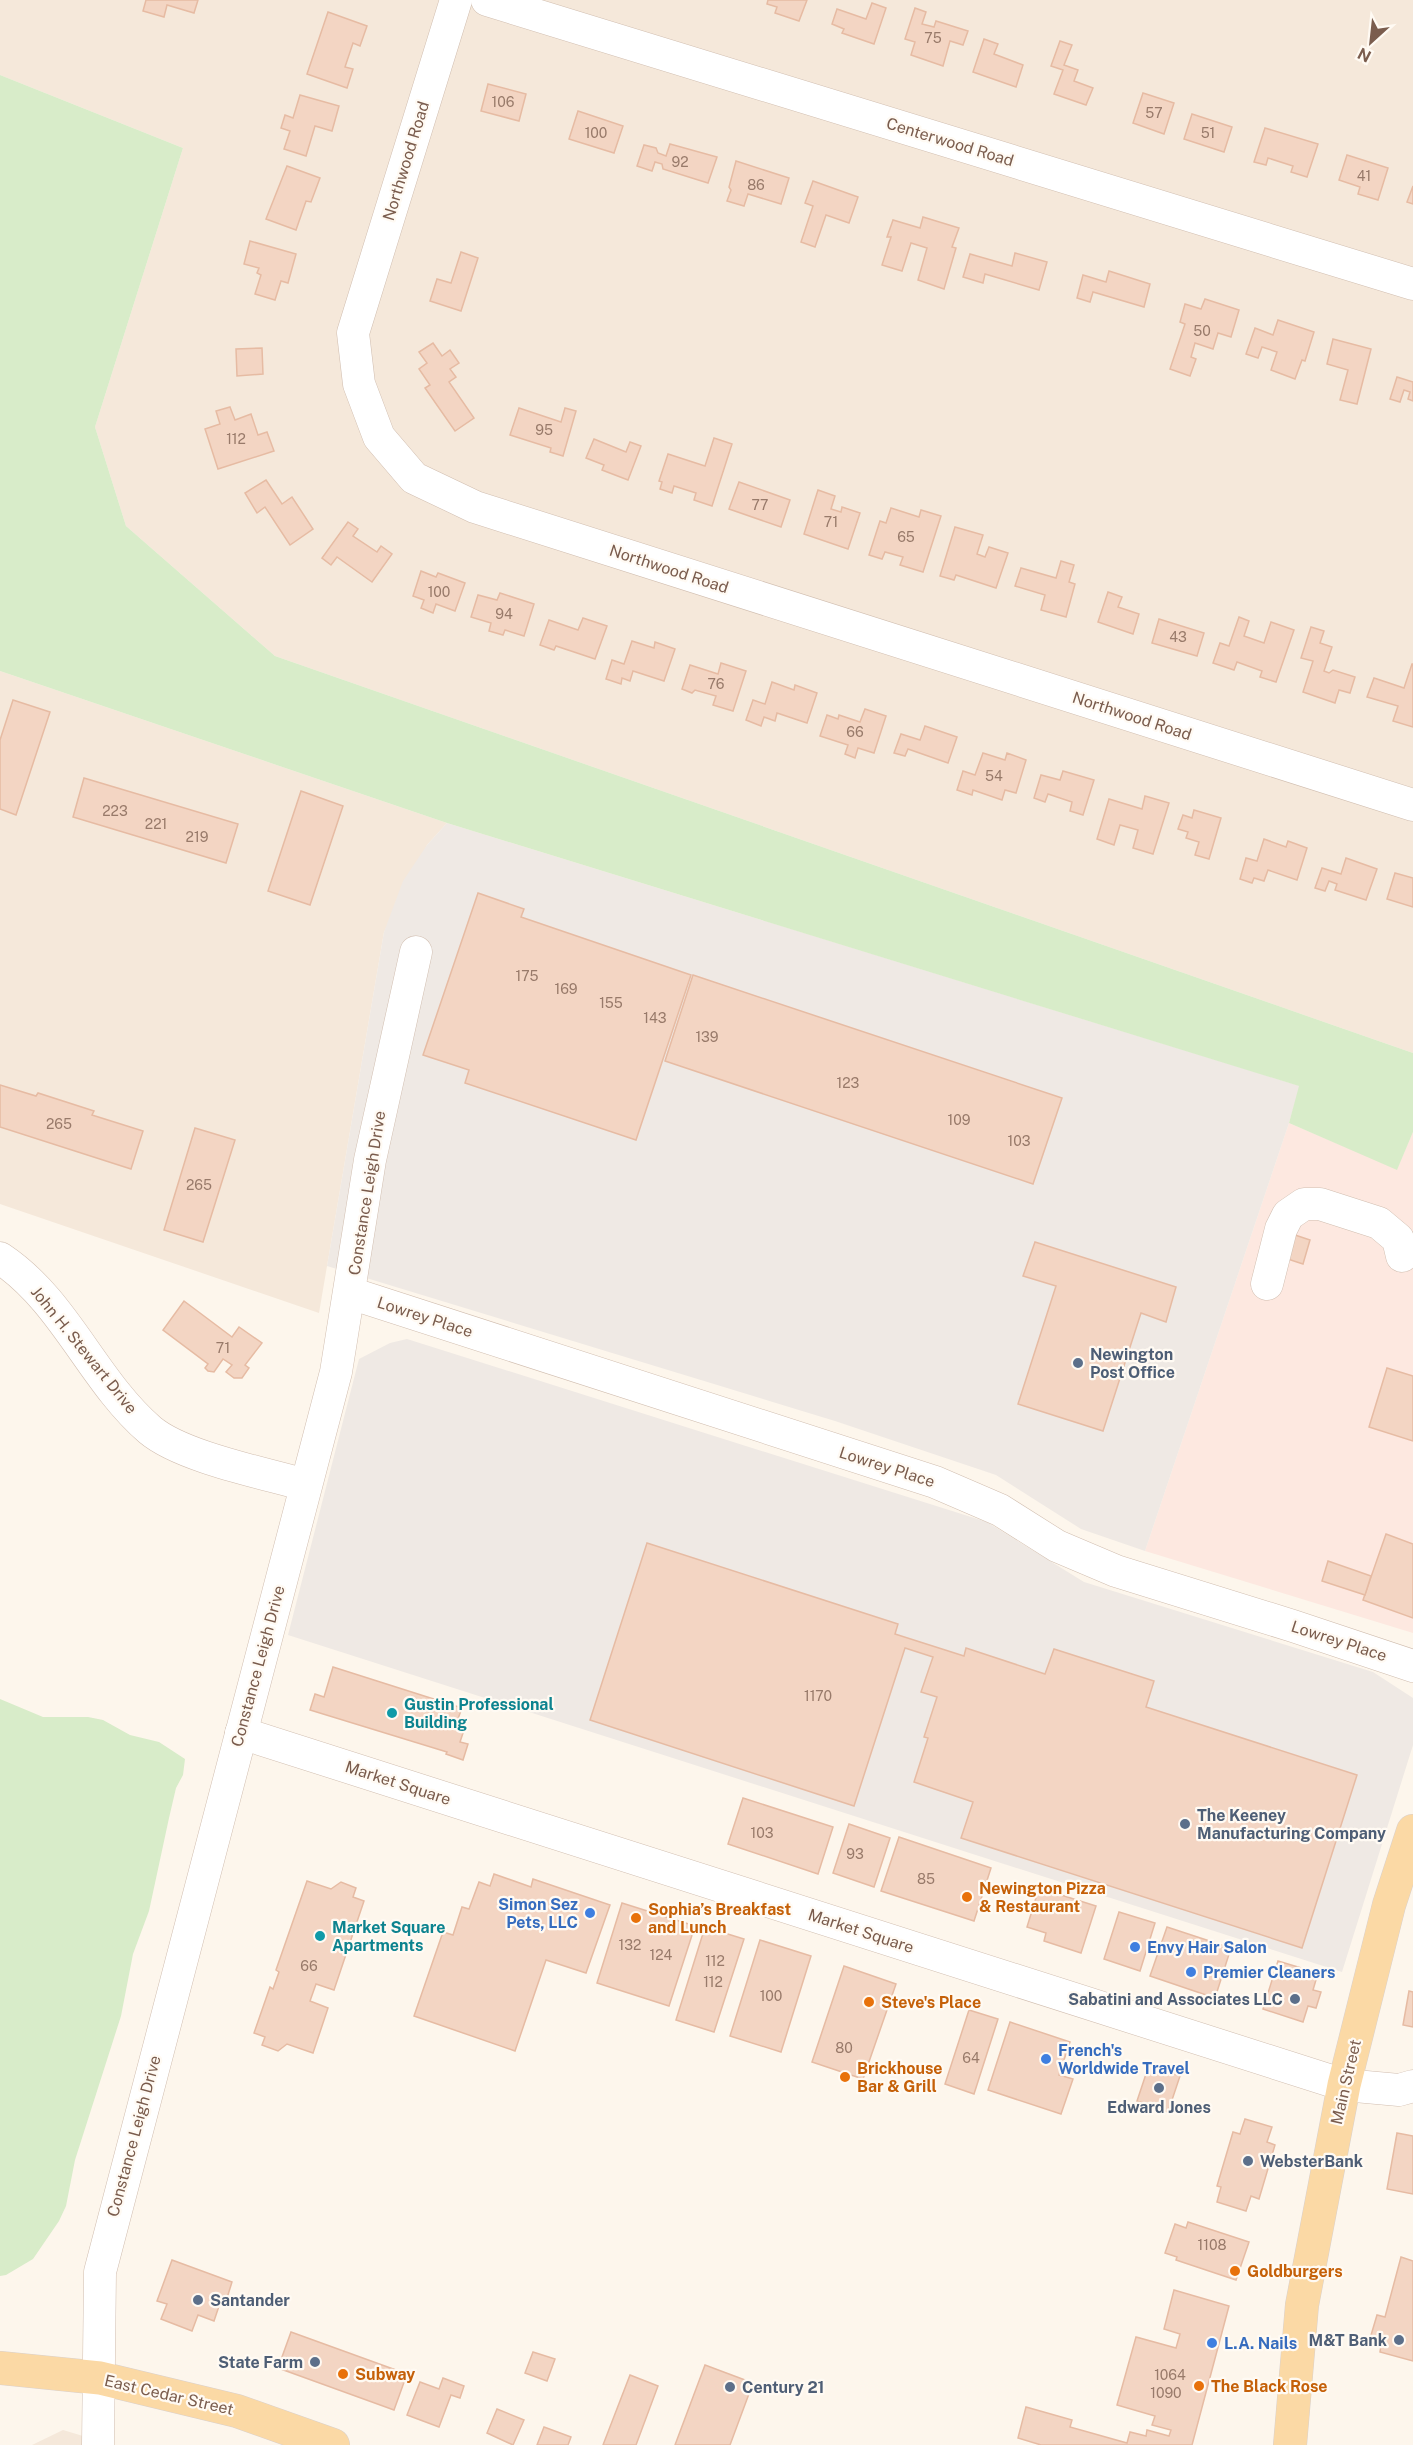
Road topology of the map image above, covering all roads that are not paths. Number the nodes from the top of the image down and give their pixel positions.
1 (456, 0) edge
2 (487, 0) edge
3 (1413, 284) edge
4 (1413, 805) edge
5 (416, 952) dead end
6 (1402, 1256) dead end
7 (0, 1258) edge
8 (1267, 1284) dead end
9 (350, 1293) junction
10 (305, 1485) junction
11 (1413, 1666) edge
12 (241, 1733) junction
13 (1413, 1831) edge
14 (1344, 2085) junction
15 (1413, 2086) edge
16 (0, 2368) edge
17 (100, 2378) junction
18 (98, 2445) edge
19 (333, 2445) edge
20 (1290, 2445) edge

1 - 4 street, Northwood Road
2 - 3 street, Centerwood Road
5 - 9 street, Constance Leigh Drive
6 - 8 street
7 - 10 street, John H. Stewart Drive
9 - 10 street, Constance Leigh Drive
9 - 11 street, Lowrey Place
10 - 12 street, Constance Leigh Drive
12 - 14 street, Market Square
12 - 17 street, Constance Leigh Drive
13 - 14 main road, Main Street
14 - 15 street, Market Square
14 - 20 main road, Main Street
16 - 17 main road, East Cedar Street
17 - 18 street, Constance Leigh Drive
17 - 19 main road, East Cedar Street

